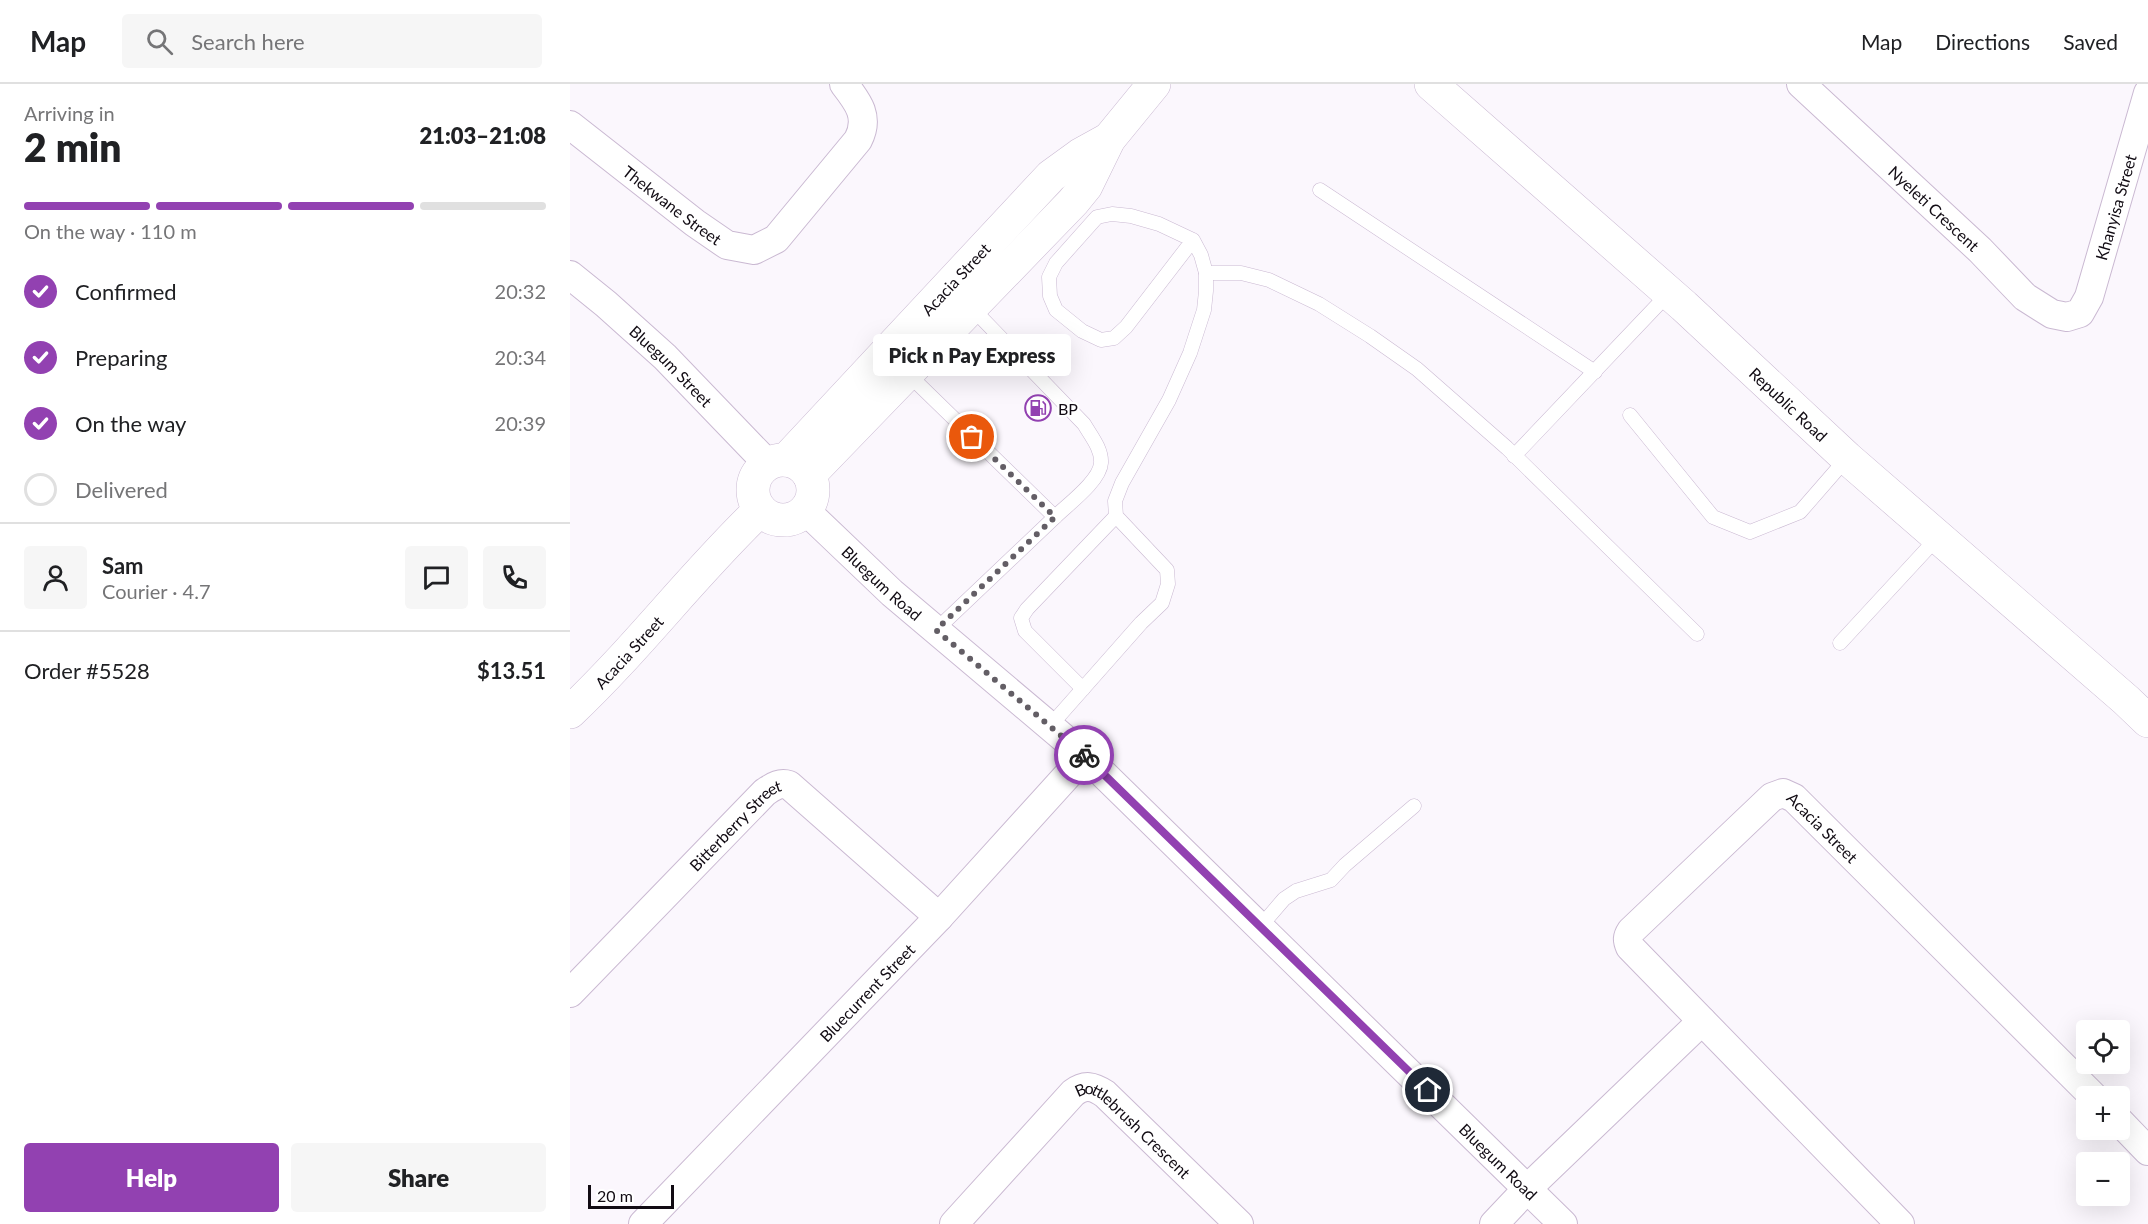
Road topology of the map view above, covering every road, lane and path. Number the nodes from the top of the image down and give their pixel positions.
1 (844, 84) edge
2 (1154, 84) edge
3 (1431, 84) edge
4 (1802, 84) edge
5 (2148, 93) edge
6 (570, 125) edge
7 (1109, 139) junction
8 (1320, 190) dead end
9 (1193, 240) junction
10 (1206, 273) junction
11 (570, 275) edge
12 (1669, 293) junction
13 (970, 306) junction
14 (2073, 316) joint
15 (1595, 372) junction
16 (907, 373) junction
17 (1630, 415) dead end
18 (1514, 456) junction
19 (1847, 458) junction
20 (787, 466) junction
21 (760, 510) junction
22 (805, 510) junction
23 (1116, 516) junction
24 (1055, 517) junction
25 (1938, 537) junction
26 (936, 630) junction
27 (1697, 634) dead end
28 (1840, 642) dead end
29 (1083, 689) junction
30 (570, 712) edge
31 (2148, 721) edge
32 (1050, 726) junction
33 (1085, 756) junction
34 (1414, 806) dead end
35 (939, 917) junction
36 (1260, 927) junction
37 (570, 993) edge
38 (1702, 1021) junction
39 (2084, 1086) edge
40 (2130, 1132) edge
41 (2148, 1151) edge
42 (1528, 1188) junction
43 (643, 1224) edge
44 (954, 1224) edge
45 (1239, 1224) edge
46 (1494, 1224) edge
47 (1563, 1224) edge
48 (1900, 1224) edge

1 - 6 street, Thekwane Street
2 - 7 street, Acacia Street
3 - 12 street, Republic Road
4 - 14 street, Nyeleti Crescent
5 - 14 street, Khanyisa Street
7 - 13 street, Acacia Street
7 - 20 street, Acacia Street
8 - 15 lane
9 - 9 lane
9 - 10 lane
10 - 18 lane
10 - 23 lane
11 - 20 street, Bluegum Street
12 - 15 lane
12 - 19 street, Republic Road
13 - 16 street, Acacia Street
13 - 24 lane
15 - 18 lane
16 - 20 street, Acacia Street
16 - 24 lane
17 - 19 lane
18 - 27 lane
19 - 25 street, Republic Road
20 - 21 street
20 - 22 street
21 - 22 street
21 - 30 street, Acacia Street
22 - 26 street, Bluegum Road
23 - 29 lane
23 - 29 lane
24 - 26 lane
25 - 28 lane
25 - 31 street, Republic Road
26 - 32 street, Bluegum Road
29 - 32 lane
32 - 33 street, Bluegum Road
33 - 35 street, Bluecurrent Street
33 - 36 street, Bluegum Road
34 - 36 lane
35 - 37 street, Bitterberry Street
35 - 43 street, Bluecurrent Street
36 - 42 street, Bluegum Road
38 - 39 street, Acacia Street
38 - 42 street
38 - 48 street, Acacia Street
40 - 41 street
42 - 46 street
42 - 47 street, Bluegum Road
44 - 45 street, Bottlebrush Crescent

